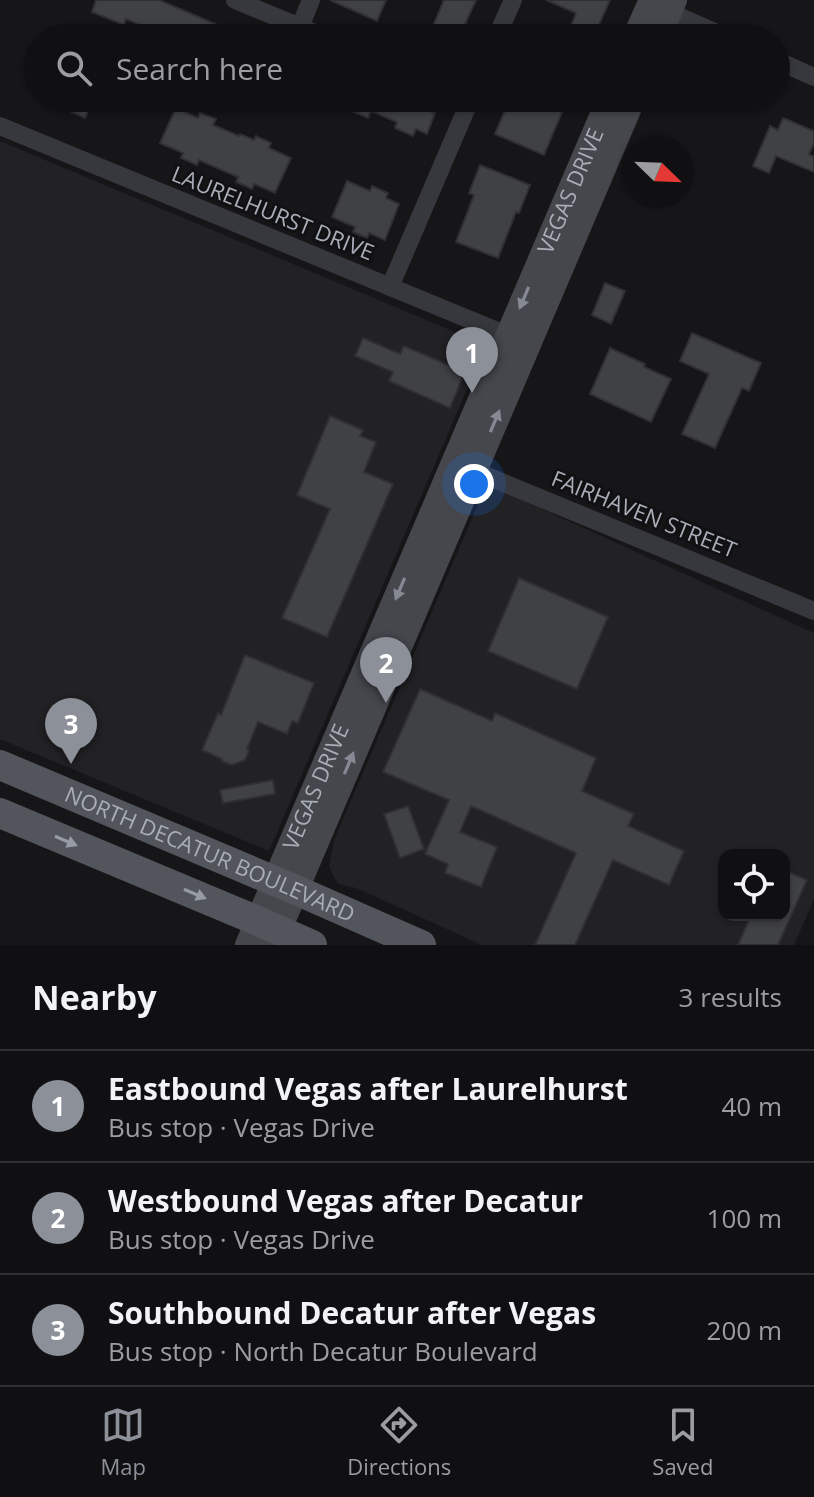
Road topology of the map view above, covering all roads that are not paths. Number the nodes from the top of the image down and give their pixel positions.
1 (235, 0) edge
2 (311, 0) edge
3 (513, 0) edge
4 (661, 4) edge
5 (293, 24) edge
6 (301, 24) edge
7 (502, 24) edge
8 (646, 24) edge
9 (659, 24) edge
10 (700, 24) edge
11 (790, 66) edge
12 (814, 77) edge
13 (465, 112) edge
14 (605, 112) edge
15 (626, 112) edge
16 (0, 126) edge
17 (390, 287) junction
18 (518, 340) junction
19 (464, 466) junction
20 (814, 611) edge
21 (0, 765) edge
22 (0, 813) edge
23 (285, 885) junction
24 (264, 935) edge
25 (312, 945) edge
26 (421, 945) edge

1 - 5 street
2 - 6 street
3 - 7 street
4 - 8 main road
4 - 9 main road
4 - 10 street
11 - 12 street
13 - 17 street
14 -> 18 main road, VEGAS DRIVE
15 - 18 main road, VEGAS DRIVE
16 - 17 street, LAURELHURST DRIVE
17 - 18 street, LAURELHURST DRIVE
18 - 19 main road, VEGAS DRIVE
19 - 20 street, FAIRHAVEN STREET
19 - 23 main road, VEGAS DRIVE
21 - 23 main road, NORTH DECATUR BOULEVARD
22 -> 24 main road, NORTH DECATUR BOULEVARD
23 - 24 main road, VEGAS DRIVE
23 - 26 main road, NORTH DECATUR BOULEVARD
24 - 25 main road, NORTH DECATUR BOULEVARD

